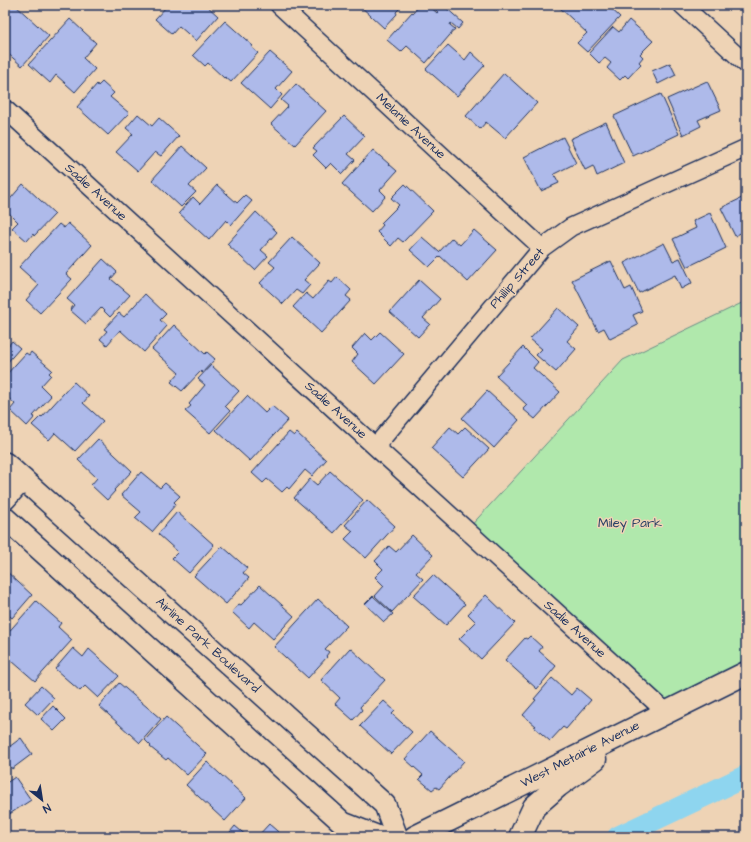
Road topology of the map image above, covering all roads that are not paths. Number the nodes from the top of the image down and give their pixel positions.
1 (279, 5) edge
2 (682, 5) edge
3 (746, 64) edge
4 (5, 109) edge
5 (746, 148) edge
6 (542, 248) junction
7 (376, 446) junction
8 (5, 463) edge
9 (23, 479) junction
10 (5, 499) edge
11 (5, 518) edge
12 (746, 673) edge
13 (666, 712) junction
14 (642, 723) junction
15 (379, 837) edge
16 (397, 837) edge
17 (415, 837) edge
18 (520, 837) edge

1 - 6 street, Melanie Avenue
2 - 3 street
4 - 7 street, Sadie Avenue
5 - 6 street, Phillip Street
6 - 7 street, Phillip Street
7 - 13 street, Sadie Avenue
8 - 9 street, Airline Park Boulevard
9 - 10 street
9 - 16 street, Airline Park Boulevard
11 - 15 street
12 - 13 main road, West Metairie Avenue
13 - 14 main road, West Metairie Avenue
14 - 17 main road, West Metairie Avenue
14 - 18 main road

